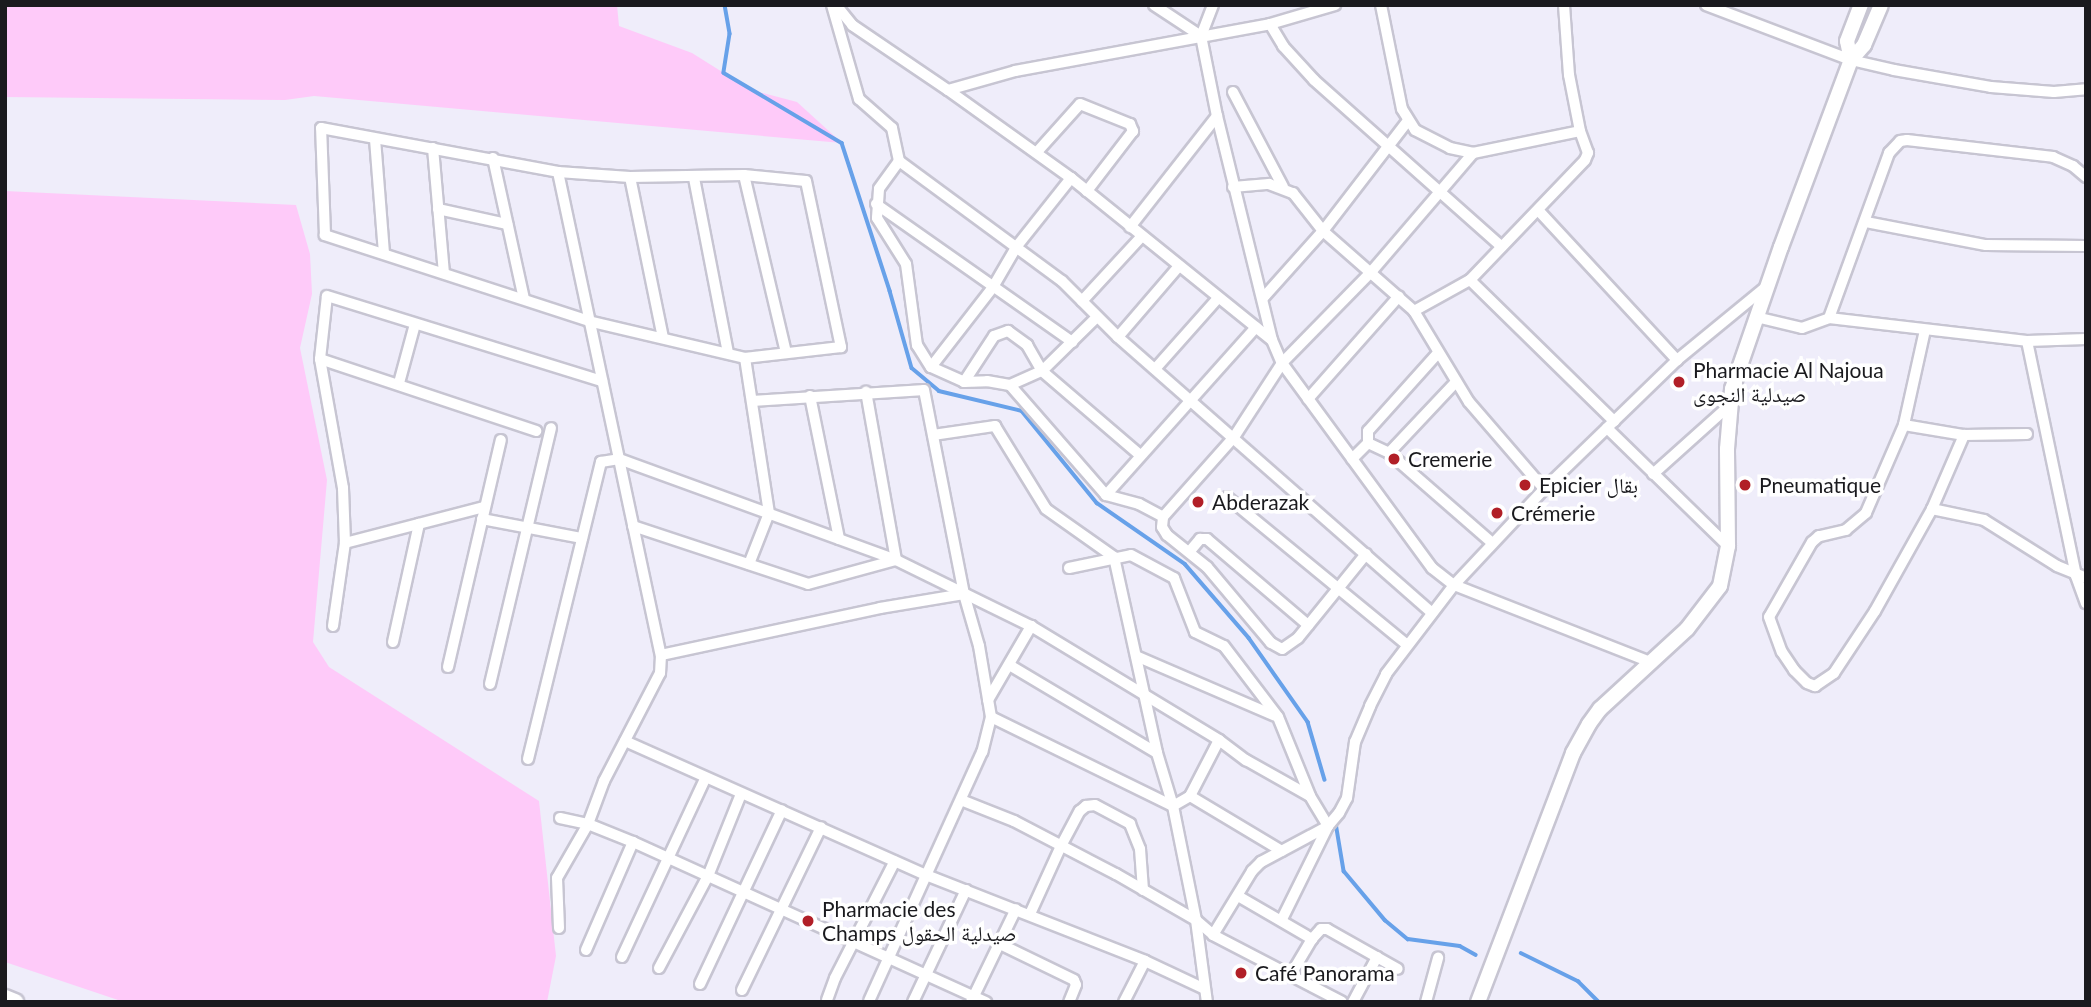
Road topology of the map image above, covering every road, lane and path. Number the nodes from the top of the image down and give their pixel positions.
1 (834, 5) edge
2 (1154, 5) edge
3 (1213, 5) edge
4 (1335, 5) edge
5 (1381, 5) edge
6 (1564, 5) edge
7 (1706, 5) edge
8 (1861, 5) edge
9 (1881, 5) edge
10 (1270, 23) junction
11 (1201, 36) junction
12 (1851, 60) junction
13 (2086, 89) edge
14 (948, 90) junction
15 (1233, 92) dead end
16 (1217, 116) junction
17 (1407, 122) junction
18 (1580, 131) junction
19 (375, 139) junction
20 (1386, 145) junction
21 (433, 148) junction
22 (1037, 152) junction
23 (1473, 153) junction
24 (493, 159) junction
25 (899, 161) junction
26 (558, 172) junction
27 (744, 175) junction
28 (631, 177) junction
29 (2086, 177) edge
30 (694, 178) junction
31 (1071, 178) junction
32 (1233, 187) junction
33 (1283, 187) junction
34 (1087, 191) junction
35 (1441, 193) junction
36 (876, 204) junction
37 (438, 209) junction
38 (1538, 210) junction
39 (1866, 222) junction
40 (508, 224) junction
41 (1130, 227) junction
42 (1323, 230) junction
43 (1141, 237) junction
44 (1017, 246) junction
45 (2086, 246) edge
46 (1502, 247) junction
47 (384, 254) junction
48 (1178, 266) junction
49 (1372, 271) junction
50 (444, 274) junction
51 (1470, 280) junction
52 (993, 287) junction
53 (1766, 287) junction
54 (1399, 296) junction
55 (1218, 298) junction
56 (1264, 298) junction
57 (524, 299) junction
58 (1082, 301) junction
59 (1414, 311) junction
60 (1097, 317) junction
61 (1756, 317) junction
62 (1829, 318) junction
63 (589, 321) junction
64 (415, 324) junction
65 (1256, 327) junction
66 (1925, 330) junction
67 (1118, 337) junction
68 (663, 338) junction
69 (2086, 339) edge
70 (1272, 340) junction
71 (2027, 341) junction
72 (1072, 342) junction
73 (786, 353) junction
74 (1438, 353) junction
75 (728, 354) junction
76 (745, 358) junction
77 (320, 359) junction
78 (1677, 360) junction
79 (1282, 363) junction
80 (931, 367) junction
81 (1155, 369) junction
82 (1042, 371) junction
83 (602, 382) junction
84 (964, 382) junction
85 (1456, 382) junction
86 (400, 383) junction
87 (1010, 386) junction
88 (866, 392) junction
89 (810, 396) junction
90 (1308, 399) junction
91 (753, 401) junction
92 (1193, 401) junction
93 (1731, 404) junction
94 (1611, 425) junction
95 (1904, 425) junction
96 (551, 428) dead end
97 (536, 431) dead end
98 (2027, 434) dead end
99 (933, 435) junction
100 (1964, 435) junction
101 (1234, 437) junction
102 (501, 440) dead end
103 (1368, 443) junction
104 (1389, 453) junction
105 (1142, 456) junction
106 (619, 459) junction
107 (1352, 459) junction
108 (1653, 474) junction
109 (1544, 489) junction
110 (1106, 495) junction
111 (1227, 497) dead end
112 (1932, 509) junction
113 (483, 513) junction
114 (769, 513) junction
115 (1163, 517) junction
116 (419, 524) junction
117 (633, 526) junction
118 (527, 527) junction
119 (582, 538) junction
120 (839, 539) junction
121 (345, 543) junction
122 (1492, 543) junction
123 (1728, 546) junction
124 (1190, 551) junction
125 (1366, 554) junction
126 (1114, 557) junction
127 (896, 560) junction
128 (749, 564) junction
129 (1069, 568) dead end
130 (2081, 577) edge
131 (1454, 585) junction
132 (1336, 588) junction
133 (964, 594) junction
134 (2086, 603) edge
135 (1432, 613) junction
136 (1308, 625) junction
137 (333, 626) dead end
138 (1031, 626) junction
139 (393, 642) dead end
140 (1407, 645) junction
141 (661, 655) junction
142 (1136, 656) junction
143 (1650, 662) junction
144 (1011, 666) junction
145 (448, 667) dead end
146 (490, 684) dead end
147 (1144, 693) junction
148 (988, 700) junction
149 (991, 717) junction
150 (1278, 717) junction
151 (1219, 740) junction
152 (625, 741) junction
153 (1157, 753) junction
154 (528, 759) dead end
155 (705, 779) junction
156 (741, 794) junction
157 (1190, 796) junction
158 (1310, 796) junction
159 (961, 800) junction
160 (1173, 806) junction
161 (782, 810) junction
162 (560, 818) dead end
163 (588, 824) junction
164 (1328, 826) junction
165 (821, 827) junction
166 (633, 842) junction
167 (1061, 846) junction
168 (1282, 851) junction
169 (670, 858) junction
170 (895, 861) junction
171 (926, 875) junction
172 (708, 876) junction
173 (966, 890) junction
174 (1143, 890) junction
175 (746, 893) junction
176 (1238, 896) junction
177 (781, 909) junction
178 (1016, 909) junction
179 (1030, 914) junction
180 (1282, 919) junction
181 (1196, 920) junction
182 (559, 928) dead end
183 (1213, 935) junction
184 (1312, 939) junction
185 (855, 943) junction
186 (1000, 944) junction
187 (586, 950) dead end
188 (887, 956) junction
189 (622, 957) dead end
190 (1377, 957) junction
191 (1438, 958) dead end
192 (1145, 961) junction
193 (659, 968) dead end
194 (1398, 969) dead end
195 (926, 974) junction
196 (1290, 976) junction
197 (700, 984) dead end
198 (1203, 988) junction
199 (742, 990) dead end
200 (5, 998) edge
201 (972, 998) edge
202 (827, 1000) edge
203 (869, 1001) edge
204 (15, 1002) edge
205 (913, 1002) edge
206 (986, 1002) edge
207 (1069, 1002) edge
208 (1124, 1002) edge
209 (1207, 1002) edge
210 (1342, 1002) edge
211 (1353, 1002) edge
212 (1426, 1002) edge
213 (1478, 1002) edge

1 - 14 street
1 - 25 street
2 - 11 street
3 - 11 street
4 - 10 street
5 - 17 street
6 - 18 street
7 - 12 street
8 - 12 street
9 - 12 street
10 - 11 street
10 - 20 street
11 - 14 street
11 - 16 street
12 - 13 street
12 - 53 street
14 - 22 street
15 - 33 street
16 - 32 street
16 - 41 street
17 - 20 street
17 - 23 street
18 - 23 street
18 - 38 street
19 - 21 street
19 - 47 street
19 - 47 street
20 - 35 street
20 - 42 street
21 - 24 street
21 - 37 street
22 - 31 street
22 - 34 street
23 - 35 street
24 - 26 street
24 - 40 street
25 - 36 street
25 - 44 street
26 - 28 street
26 - 63 street
27 - 30 street
27 - 73 street
27 - 73 street
28 - 30 street
28 - 68 street
29 - 39 street
30 - 75 street
31 - 34 street
31 - 44 street
32 - 33 street
32 - 56 street
33 - 42 street
34 - 41 street
35 - 46 street
35 - 49 street
36 - 52 street
36 - 80 street
37 - 40 street
37 - 50 street
38 - 46 street
38 - 78 street
39 - 45 street
39 - 62 street
40 - 57 street
41 - 43 street
42 - 49 street
42 - 56 street
43 - 48 street
43 - 58 street
44 - 52 street
44 - 58 street
46 - 51 street
47 - 50 street
48 - 55 street
48 - 67 street
49 - 54 street
49 - 79 street
50 - 57 street
51 - 59 street
51 - 94 street
52 - 72 street
52 - 80 street
53 - 61 street
53 - 78 street
54 - 59 street
54 - 90 street
55 - 65 street
55 - 81 street
56 - 70 street
57 - 63 street
58 - 60 street
59 - 74 street
60 - 67 street
60 - 72 street
61 - 62 street
61 - 93 street
62 - 66 street
63 - 68 street
63 - 83 street
64 - 77 street
64 - 83 street
64 - 86 street
65 - 70 street
65 - 92 street
66 - 71 street
66 - 95 street
67 - 81 street
68 - 75 street
69 - 71 street
70 - 79 street
71 - 130 street
72 - 82 street
73 - 76 street
74 - 85 street
74 - 103 street
75 - 76 street
76 - 91 street
77 - 86 street
77 - 121 street
78 - 94 street
79 - 90 street
79 - 101 street
80 - 84 street
81 - 92 street
82 - 84 street
82 - 87 street
82 - 105 street
83 - 106 street
84 - 87 street
85 - 104 street
85 - 109 street
86 - 97 street
87 - 110 street
88 - 89 street
88 - 99 street
88 - 127 street
89 - 91 street
89 - 120 street
90 - 107 street
91 - 114 street
92 - 101 street
92 - 105 street
93 - 108 street
93 - 123 street
94 - 108 street
94 - 109 street
95 - 100 street
95 - 112 street
96 - 118 street
98 - 100 street
99 - 126 street
99 - 133 street
100 - 112 street
101 - 115 street
101 - 125 street
102 - 113 street
103 - 104 street
103 - 107 street
104 - 122 street
105 - 110 street
106 - 114 street
106 - 117 street
106 - 119 street
107 - 131 street
108 - 123 street
109 - 122 street
110 - 115 street
111 - 132 street
112 - 130 street
113 - 116 street
113 - 118 street
113 - 145 street
114 - 120 street
114 - 128 street
115 - 124 street
116 - 121 street
116 - 139 street
117 - 128 street
117 - 141 street
118 - 119 street
118 - 146 street
119 - 154 street
120 - 127 street
121 - 137 street
122 - 131 street
123 - 143 street
124 - 136 street
124 - 136 street
125 - 132 street
125 - 135 street
126 - 129 street
126 - 142 street
126 - 150 street
127 - 128 street
127 - 133 street
130 - 134 street
131 - 135 street
131 - 143 street
132 - 136 street
132 - 140 street
133 - 138 street
133 - 141 street
133 - 148 street
135 - 140 street
138 - 144 street
138 - 147 street
140 - 164 street
141 - 152 street
142 - 147 street
142 - 150 street
143 - 213 street
144 - 148 street
144 - 153 street
147 - 151 street
147 - 153 street
148 - 149 street
149 - 159 street
149 - 160 street
150 - 158 street
151 - 157 street
151 - 158 street
152 - 155 street
152 - 163 street
153 - 160 street
155 - 156 street
155 - 169 street
156 - 161 street
156 - 172 street
157 - 160 street
157 - 168 street
158 - 164 street
159 - 167 street
159 - 171 street
160 - 181 street
161 - 165 street
161 - 175 street
162 - 163 street
163 - 166 street
163 - 182 street
164 - 168 street
164 - 180 street
165 - 170 street
165 - 177 street
166 - 169 street
166 - 187 street
167 - 174 street
167 - 174 street
167 - 179 street
168 - 176 street
169 - 172 street
169 - 189 street
170 - 171 street
170 - 185 street
171 - 173 street
171 - 188 street
172 - 175 street
172 - 193 street
173 - 178 street
173 - 195 street
174 - 181 street
175 - 177 street
175 - 197 street
176 - 180 street
176 - 183 street
177 - 185 street
177 - 199 street
178 - 179 street
178 - 186 street
179 - 192 street
180 - 184 street
181 - 183 street
181 - 198 street
183 - 196 street
184 - 190 street
184 - 196 street
185 - 188 street
185 - 202 street
186 - 201 street
186 - 207 street
188 - 195 street
188 - 203 street
190 - 194 street
190 - 211 street
191 - 212 street
192 - 198 street
192 - 208 street
195 - 201 street
195 - 205 street
196 - 210 street
198 - 209 street
200 - 204 main road
201 - 206 street

